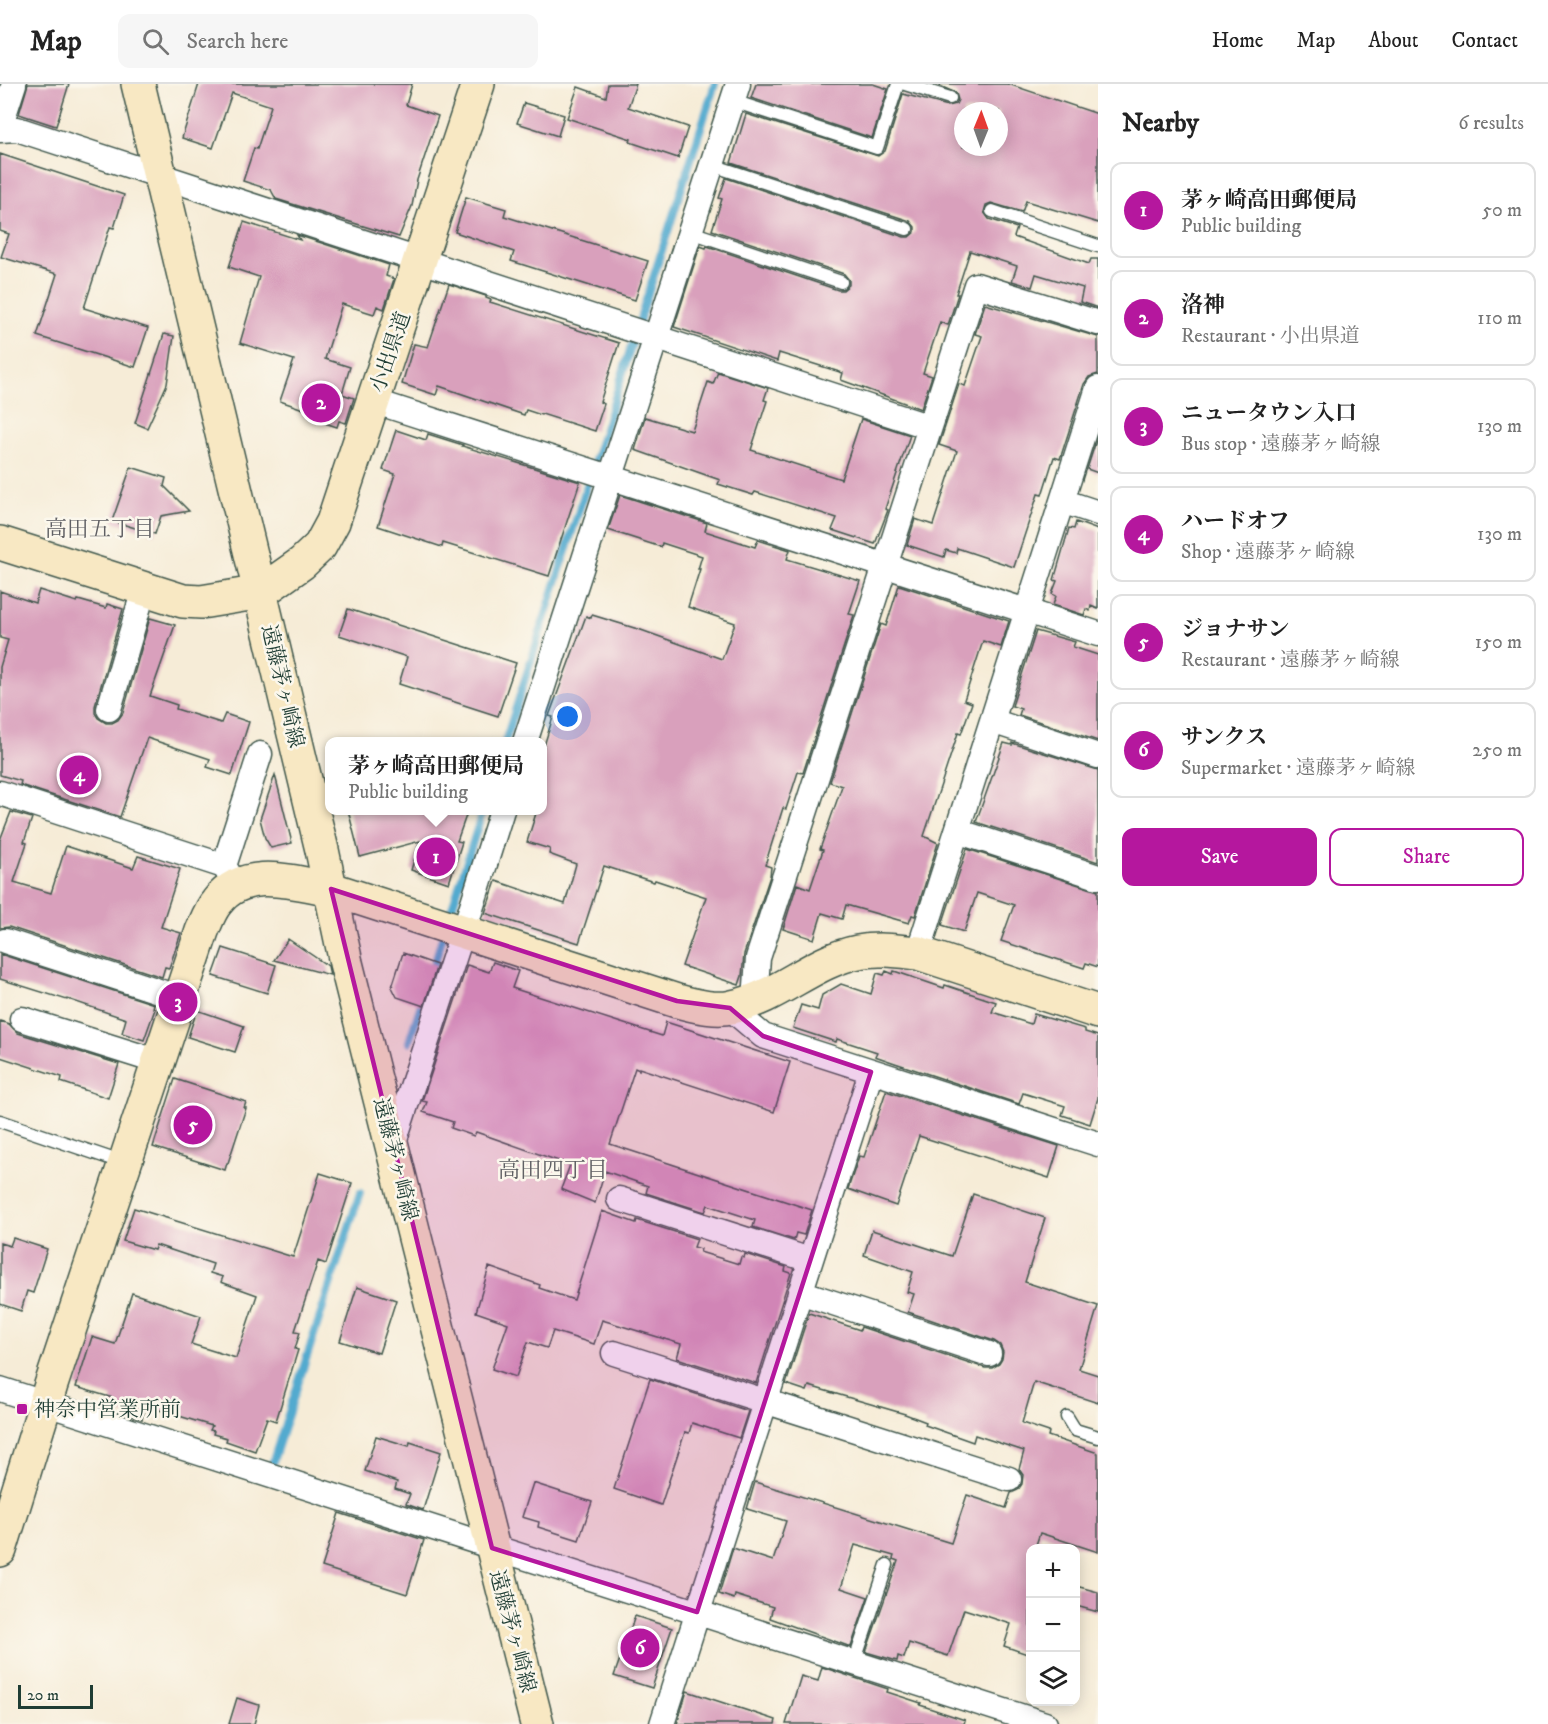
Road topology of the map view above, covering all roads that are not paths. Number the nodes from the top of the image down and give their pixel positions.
1 (14, 84) edge
2 (138, 84) edge
3 (478, 84) edge
4 (898, 84) edge
5 (905, 84) edge
6 (736, 93) edge
7 (950, 98) dead end
8 (0, 129) edge
9 (712, 165) junction
10 (160, 176) junction
11 (992, 211) dead end
12 (907, 229) dead end
13 (691, 232) junction
14 (1098, 246) edge
15 (420, 261) junction
16 (841, 282) dead end
17 (1098, 323) edge
18 (646, 332) junction
19 (1098, 389) edge
20 (373, 401) junction
21 (930, 427) junction
22 (600, 474) junction
23 (1062, 501) junction
24 (1098, 513) edge
25 (0, 543) edge
26 (885, 565) junction
27 (144, 589) junction
28 (261, 592) junction
29 (1027, 612) junction
30 (1098, 634) edge
31 (109, 709) dead end
32 (992, 721) junction
33 (526, 737) edge
34 (260, 754) dead end
35 (1098, 756) edge
36 (0, 793) edge
37 (500, 815) edge
38 (957, 831) junction
39 (229, 875) junction
40 (1098, 877) edge
41 (331, 889) junction
42 (455, 932) junction
43 (5, 941) dead end
44 (918, 953) junction
45 (180, 998) junction
46 (743, 1004) junction
47 (1098, 1012) edge
48 (22, 1020) dead end
49 (159, 1062) junction
50 (871, 1072) junction
51 (0, 1121) edge
52 (1097, 1140) edge
53 (393, 1145) junction
54 (126, 1163) junction
55 (619, 1199) dead end
56 (810, 1260) junction
57 (800, 1292) junction
58 (614, 1353) dead end
59 (989, 1354) dead end
60 (0, 1389) edge
61 (765, 1401) junction
62 (45, 1404) junction
63 (1067, 1417) dead end
64 (1098, 1437) edge
65 (1009, 1479) dead end
66 (492, 1548) junction
67 (0, 1550) edge
68 (886, 1565) dead end
69 (697, 1612) junction
70 (854, 1663) junction
71 (537, 1724) edge
72 (662, 1724) edge
73 (1045, 1724) edge

1 - 8 street
2 - 10 street, 遠藤茅ヶ崎線
3 - 15 street, 小出県道
4 - 6 lane
5 - 7 lane
6 - 9 street
8 - 10 street
9 - 12 lane
9 - 13 street
10 - 15 street
10 - 28 street, 遠藤茅ヶ崎線
11 - 14 lane
13 - 16 lane
13 - 18 street
15 - 18 street
15 - 20 street, 小出県道
17 - 21 street
18 - 21 street
18 - 22 street
19 - 23 street
20 - 22 street
20 - 28 street, 小出県道
21 - 26 street
22 - 26 street
22 - 33 street
23 - 24 street
23 - 29 street
25 - 27 street
26 - 29 street
26 - 46 street
27 - 28 street
27 - 31 street
28 - 41 street, 遠藤茅ヶ崎線
29 - 30 street
29 - 32 street
32 - 35 street
32 - 38 street
34 - 39 street
36 - 39 street
37 - 42 street
38 - 40 street
38 - 44 street
39 - 41 street
39 - 45 street
41 - 42 street
41 - 53 street, 遠藤茅ヶ崎線
42 - 46 street
42 - 53 street
43 - 45 street
44 - 46 street
44 - 47 street
45 - 49 street
46 - 50 street
48 - 49 street
49 - 54 street
50 - 52 street
50 - 56 street
51 - 54 lane
53 - 66 street, 遠藤茅ヶ崎線
54 - 62 street
55 - 56 street
56 - 57 street
57 - 59 street
57 - 61 street
58 - 61 street
60 - 62 street
61 - 65 street
61 - 69 street
62 - 66 street
62 - 67 street
63 - 64 lane
66 - 69 street
66 - 71 street, 遠藤茅ヶ崎線
68 - 70 lane
69 - 70 street
69 - 72 street
70 - 73 street

